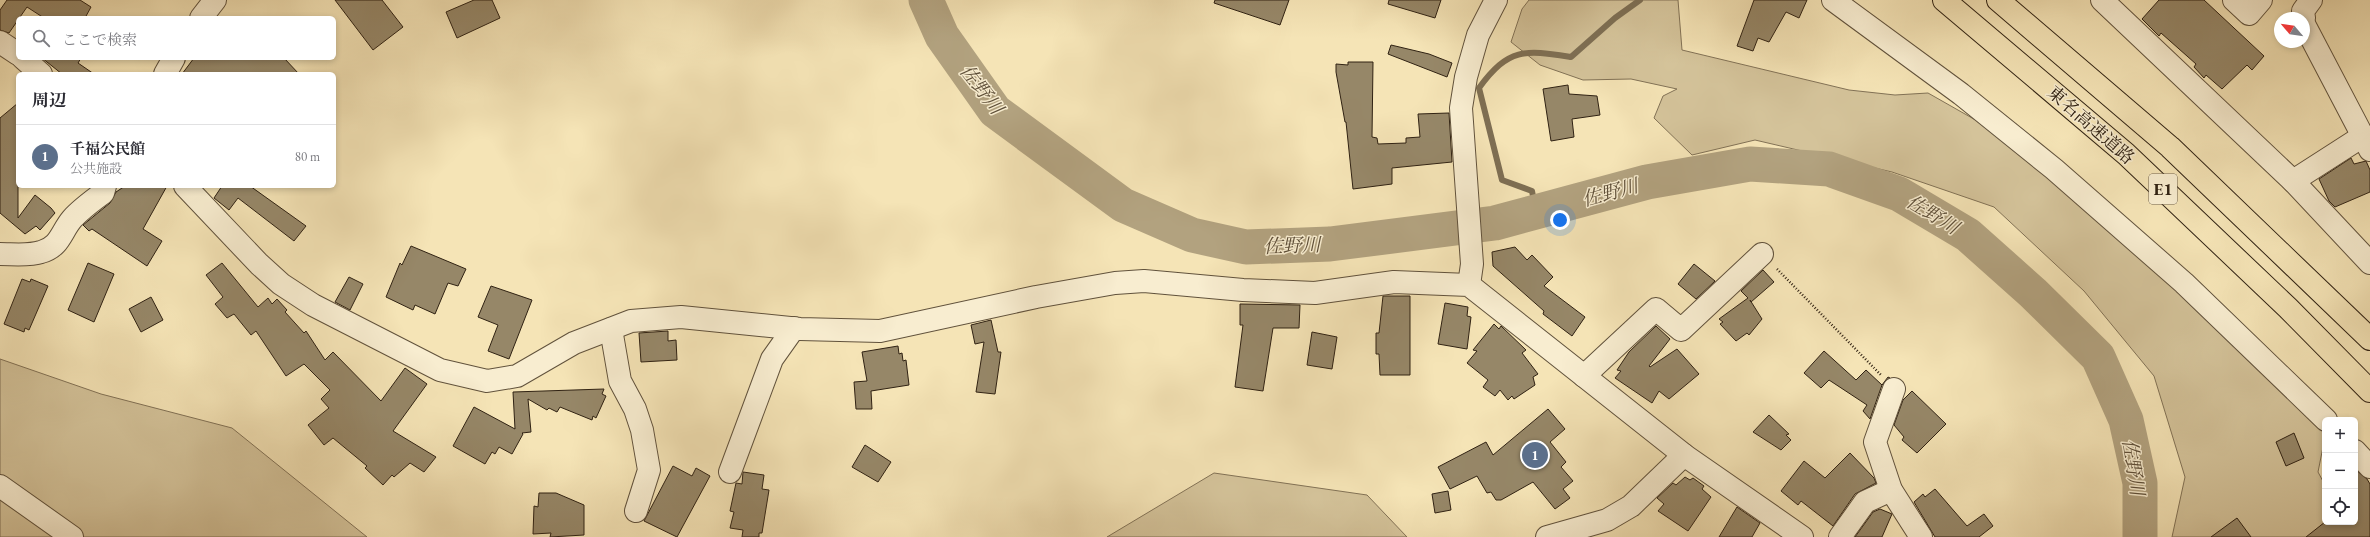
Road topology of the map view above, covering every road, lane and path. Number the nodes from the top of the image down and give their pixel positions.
1 (215, 0) edge
2 (1496, 0) edge
3 (1833, 0) edge
4 (1944, 0) edge
5 (1998, 0) edge
6 (2102, 0) edge
7 (2234, 0) edge
8 (2261, 0) edge
9 (2312, 0) edge
10 (2303, 12) edge
11 (203, 16) edge
12 (2310, 36) edge
13 (0, 42) edge
14 (16, 53) edge
15 (25, 60) edge
16 (173, 60) edge
17 (39, 72) edge
18 (166, 72) edge
19 (2366, 143) edge
20 (2292, 181) junction
21 (104, 188) edge
22 (187, 188) edge
23 (0, 254) edge
24 (1762, 254) joint
25 (2370, 263) edge
26 (1471, 274) junction
27 (794, 328) junction
28 (611, 329) junction
29 (2370, 339) edge
30 (1584, 376) junction
31 (1894, 389) joint
32 (2370, 391) edge
33 (2323, 417) edge
34 (2357, 453) edge
35 (1684, 455) junction
36 (2370, 467) edge
37 (730, 472) dead end
38 (0, 486) edge
39 (1891, 490) junction
40 (636, 511) dead end
41 (72, 537) edge
42 (1547, 537) edge
43 (1799, 537) edge
44 (1840, 537) edge
45 (1921, 537) edge

1 - 11 street
2 - 26 street
3 - 33 street
4 - 32 highway, 東名高速道路 / E1
5 - 29 highway, 東名高速道路 / E1
6 - 20 street
7 - 8 street
9 - 10 street
12 - 19 street
13 - 14 street
15 - 17 street
16 - 18 street
19 - 20 street
20 - 25 street
21 - 23 street
22 - 28 street
24 - 30 street
24 - 31 path
26 - 27 street
26 - 30 street
27 - 28 street
27 - 37 street
28 - 40 street
30 - 35 street
31 - 39 street
34 - 36 street
35 - 42 street
35 - 43 street
38 - 41 street
39 - 44 street
39 - 45 street

